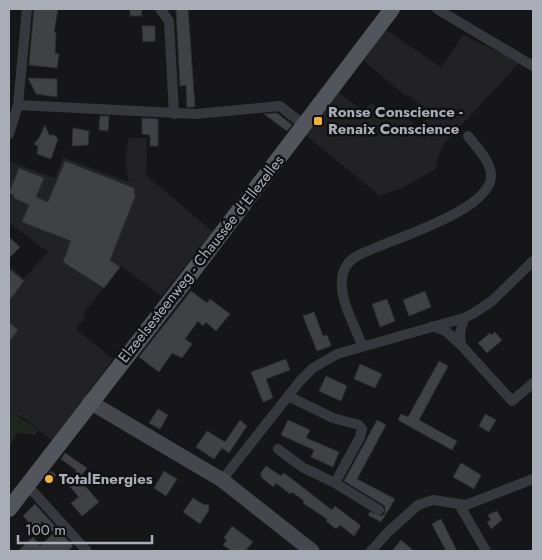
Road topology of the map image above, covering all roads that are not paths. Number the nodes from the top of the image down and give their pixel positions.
1 (27, 9) edge
2 (160, 9) edge
3 (392, 9) edge
4 (437, 9) edge
5 (533, 64) edge
6 (9, 98) edge
7 (18, 105) junction
8 (174, 114) junction
9 (304, 125) junction
10 (9, 134) edge
11 (468, 136) dead end
12 (533, 261) edge
13 (464, 318) junction
14 (433, 326) junction
15 (362, 345) junction
16 (462, 345) junction
17 (533, 383) edge
18 (288, 396) junction
19 (90, 402) junction
20 (278, 449) dead end
21 (533, 479) edge
22 (222, 480) junction
23 (335, 483) junction
24 (27, 485) junction
25 (460, 506) junction
26 (9, 509) edge
27 (379, 510) dead end
28 (81, 549) edge
29 (312, 551) edge
30 (371, 551) edge
31 (486, 551) edge

1 - 7 street
2 - 8 street
3 - 9 main road, Elzeelsesteenweg - Chaussée d'Ellezelles
4 - 5 street
6 - 7 street
7 - 8 street
7 - 10 street
8 - 9 street
9 - 19 main road, Elzeelsesteenweg - Chaussée d'Ellezelles
11 - 15 street
12 - 13 street
13 - 14 street
13 - 16 street
14 - 15 street
14 - 16 street
15 - 18 street
16 - 17 street
18 - 22 street
18 - 23 street
19 - 22 street
19 - 24 main road, Elzeelsesteenweg - Chaussée d'Ellezelles
20 - 23 street
21 - 25 street
22 - 29 street
23 - 27 street
24 - 26 main road, Elzeelsesteenweg - Chaussée d'Ellezelles
24 - 28 street
25 - 30 street
25 - 31 street

